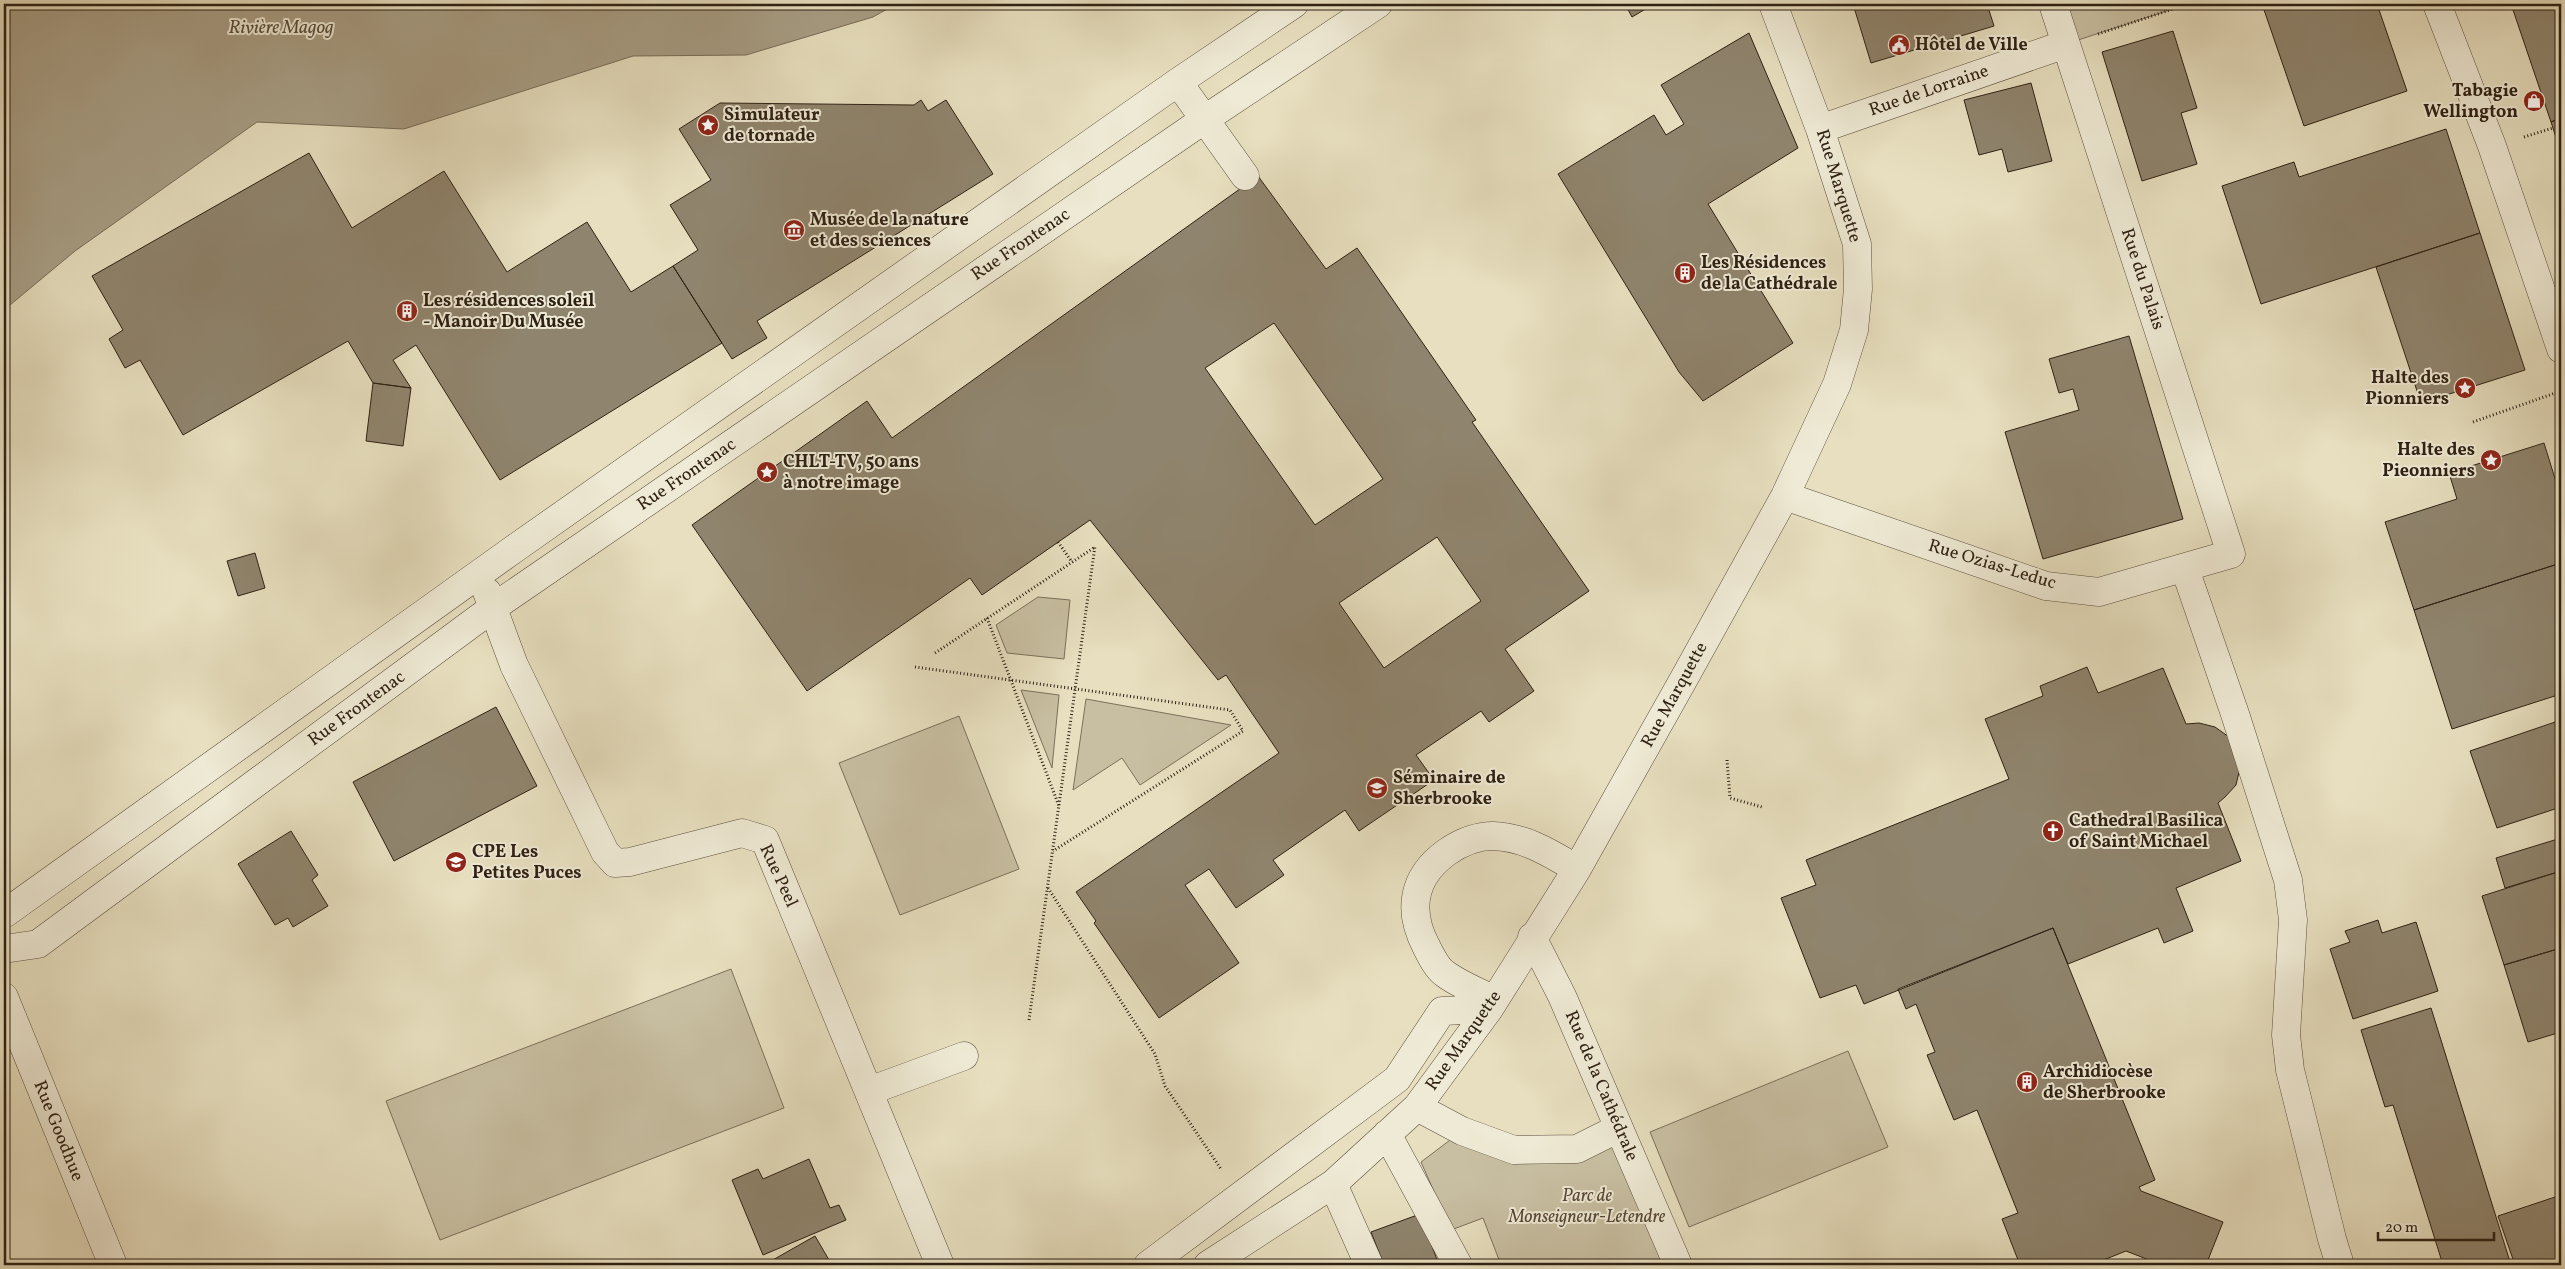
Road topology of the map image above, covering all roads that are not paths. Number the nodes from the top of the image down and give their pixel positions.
1 (1294, 4) edge
2 (1378, 4) edge
3 (1773, 4) edge
4 (2054, 4) edge
5 (2438, 4) edge
6 (2066, 44) junction
7 (1178, 82) junction
8 (1205, 119) junction
9 (1820, 129) junction
10 (1245, 176) dead end
11 (2561, 349) edge
12 (1785, 496) junction
13 (2231, 554) joint
14 (2185, 568) junction
15 (479, 575) junction
16 (494, 607) junction
17 (1576, 869) junction
18 (4, 914) edge
19 (1532, 937) junction
20 (4, 949) edge
21 (4, 997) edge
22 (1492, 1005) junction
23 (964, 1056) dead end
24 (869, 1091) junction
25 (1417, 1107) junction
26 (1619, 1128) junction
27 (1387, 1134) junction
28 (1333, 1184) junction
29 (113, 1265) edge
30 (940, 1265) edge
31 (1148, 1265) edge
32 (1208, 1265) edge
33 (1369, 1265) edge
34 (1458, 1265) edge
35 (1678, 1265) edge
36 (2340, 1265) edge

1 - 7 street
2 - 8 street, Rue Frontenac
3 - 9 street, Rue Marquette
4 - 6 street, Rue du Palais
5 - 11 street
6 - 9 street, Rue de Lorraine
6 - 13 street, Rue du Palais
7 - 8 street
7 - 15 street
8 - 10 street
8 - 16 street, Rue Frontenac
9 - 12 street, Rue Marquette
12 - 14 street, Rue Ozias-Leduc
12 - 17 street, Rue Marquette
13 - 14 street, Rue Ozias-Leduc
14 - 36 street
15 - 16 street, Rue Peel
15 - 18 street
16 - 20 street, Rue Frontenac
16 - 24 street, Rue Peel
17 - 19 street, Rue Marquette
17 - 22 street
19 - 22 street, Rue Marquette
19 - 26 street, Rue de la Cathédrale
21 - 29 street, Rue Goodhue
22 - 25 street, Rue Marquette
22 - 31 street
23 - 24 street
24 - 30 street, Rue Peel
25 - 26 street
25 - 27 street, Rue Marquette
26 - 35 street, Rue de la Cathédrale
27 - 28 street, Rue Marquette
27 - 34 street
28 - 32 street, Rue Marquette
28 - 33 street

